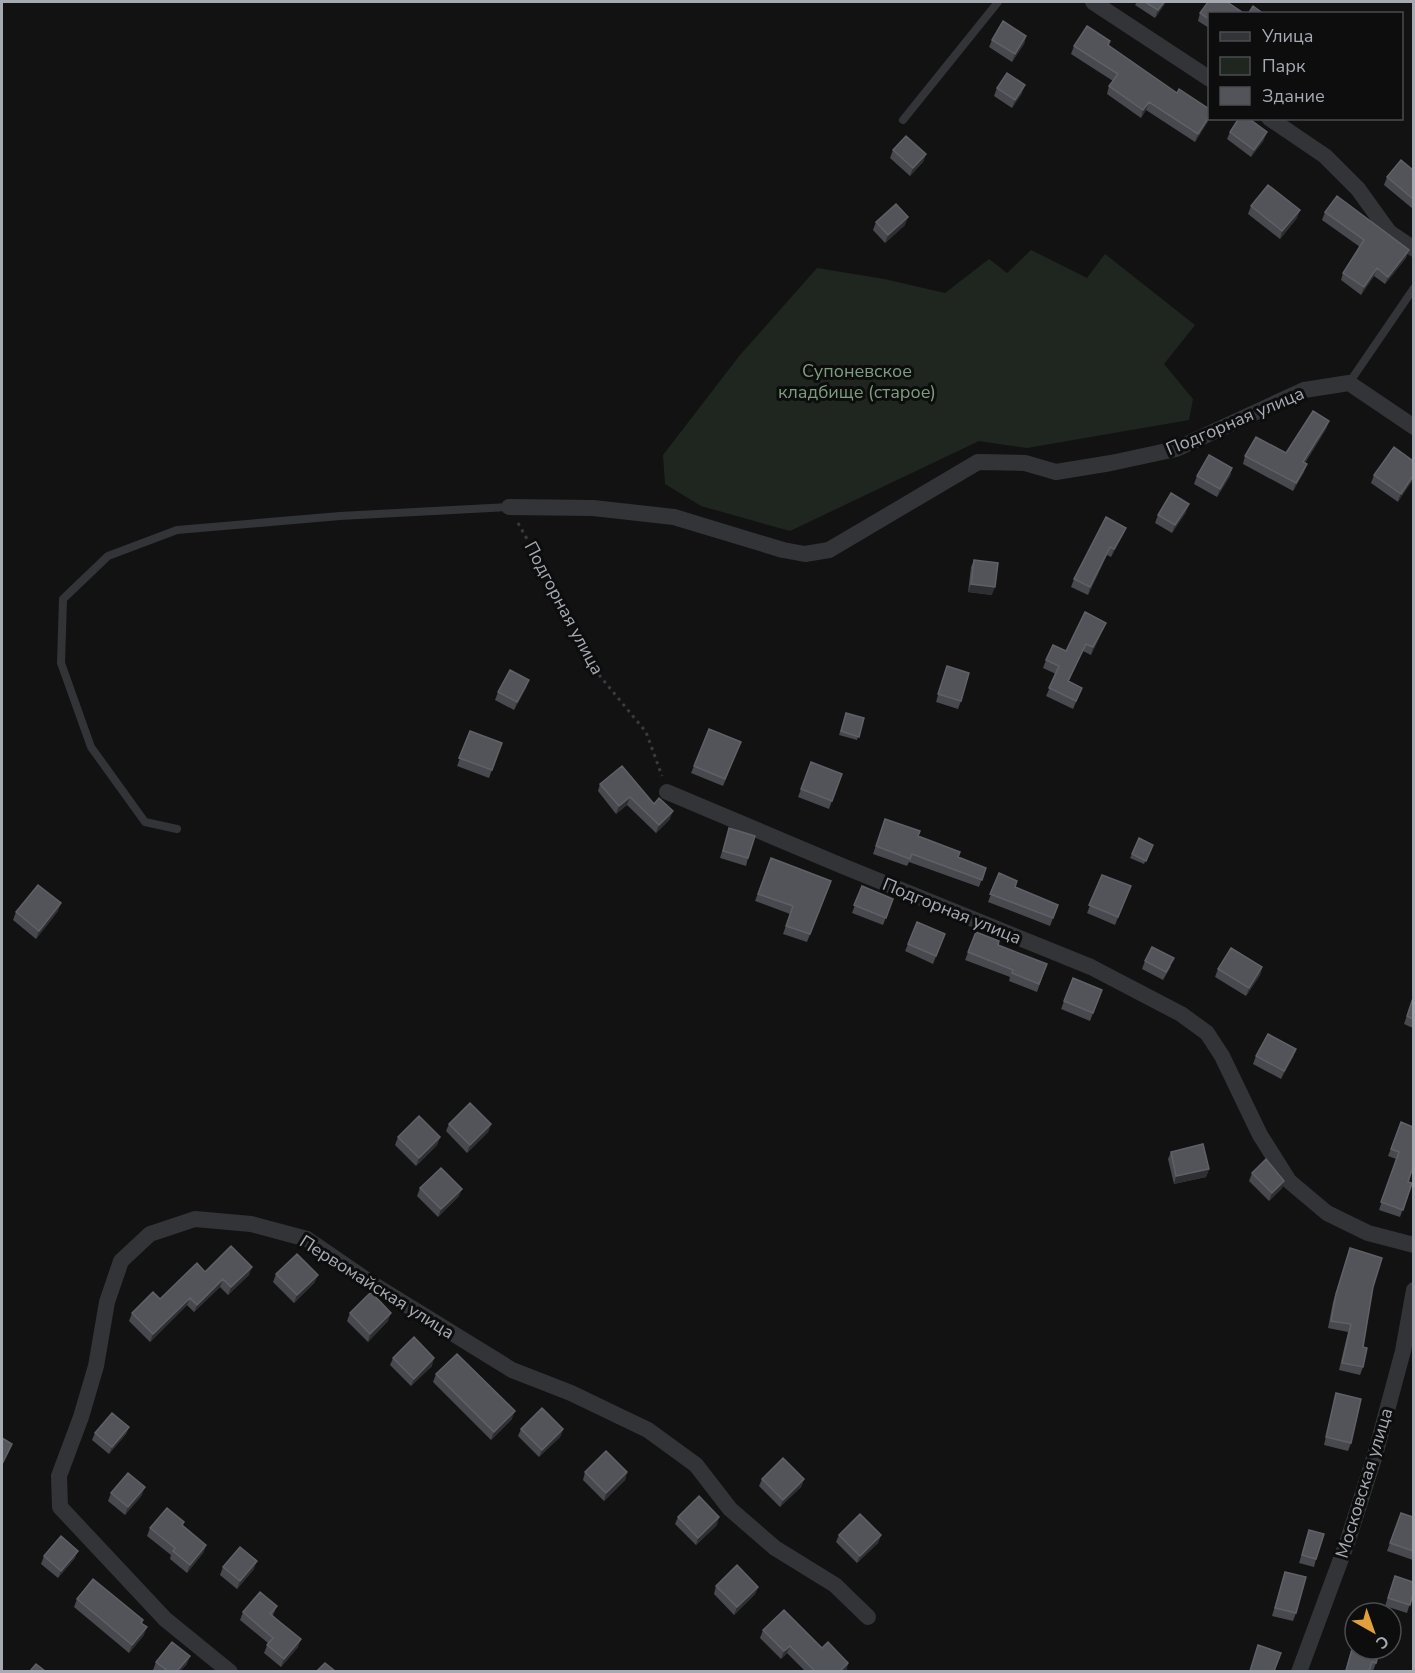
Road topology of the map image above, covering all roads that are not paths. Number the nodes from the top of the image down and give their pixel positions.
1 (998, 2) edge
2 (1093, 2) edge
3 (1208, 78) edge
4 (903, 120) dead end
5 (1272, 120) edge
6 (1413, 249) edge
7 (1413, 288) edge
8 (1349, 383) junction
9 (1413, 427) edge
10 (509, 507) joint
11 (667, 792) road end
12 (177, 829) dead end
13 (1413, 1245) edge
14 (1413, 1290) edge
15 (868, 1617) dead end
16 (230, 1671) edge
17 (1299, 1671) edge

1 - 4 lane
2 - 3 street
5 - 6 street
7 - 8 lane
8 - 9 street
8 - 10 street, Подгорная улица
10 - 12 lane
11 - 13 street, Подгорная улица
14 - 17 street, Московская улица
15 - 16 street, Первомайская улица

